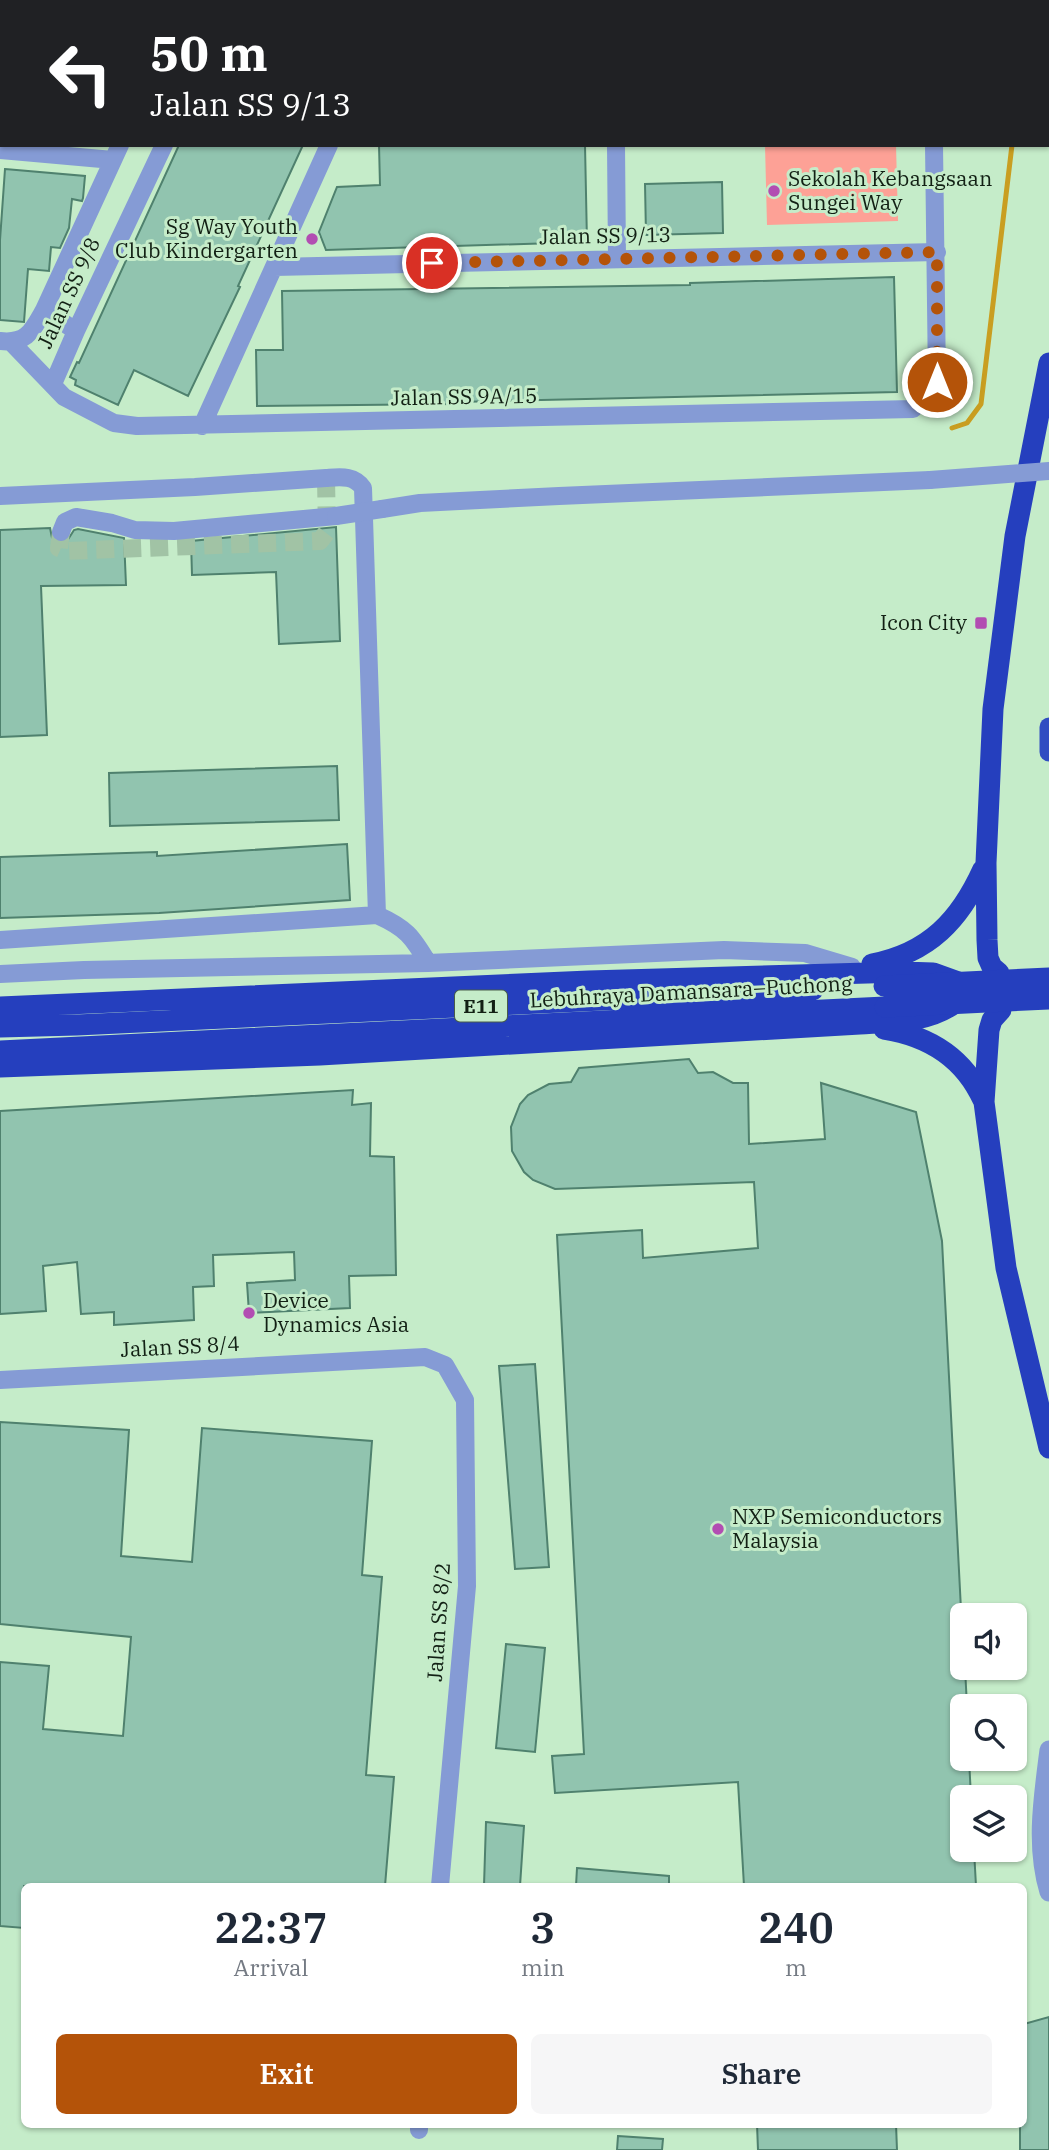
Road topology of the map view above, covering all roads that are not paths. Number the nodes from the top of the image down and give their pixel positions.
1 (163, 147) edge
2 (328, 147) edge
3 (617, 147) edge
4 (934, 147) edge
5 (0, 150) edge
6 (116, 153) edge
7 (937, 252) junction
8 (617, 259) junction
9 (274, 267) junction
10 (44, 310) junction
11 (76, 331) junction
12 (6, 342) edge
13 (1049, 363) edge
14 (53, 384) junction
15 (201, 426) junction
16 (1049, 471) edge
17 (0, 496) edge
18 (61, 532) dead end
19 (1049, 727) edge
20 (1049, 752) edge
21 (986, 863) junction
22 (377, 915) junction
23 (0, 940) edge
24 (428, 963) junction
25 (852, 967) junction
26 (1049, 970) edge
27 (999, 972) junction
28 (0, 974) edge
29 (805, 976) junction
30 (1049, 978) edge
31 (971, 990) junction
32 (1049, 999) edge
33 (0, 1007) edge
34 (1049, 1008) edge
35 (1001, 1010) junction
36 (860, 1024) junction
37 (0, 1027) edge
38 (78, 1036) junction
39 (0, 1051) edge
40 (0, 1067) edge
41 (984, 1102) junction
42 (445, 1365) joint
43 (0, 1380) edge
44 (1049, 1448) edge
45 (1049, 1750) edge
46 (440, 1883) edge
47 (1049, 1892) edge

1 - 11 street, Jalan SS 9/8
2 - 9 street
3 - 8 street
4 - 7 street
5 - 6 street
6 - 10 street
7 - 8 street, Jalan SS 9/13
7 - 15 street, Jalan SS 9A/15
8 - 9 street, Jalan SS 9/13
9 - 15 street
10 - 11 street
10 - 12 street
11 - 14 street, Jalan SS 9/8
12 - 14 street, Jalan SS 9A/15
13 - 21 highway
14 - 15 street, Jalan SS 9A/15
16 - 18 street, bridge
17 - 22 street
19 - 20 highway
21 - 25 highway
21 - 27 highway
22 - 23 street
22 - 24 street
24 - 25 street
24 - 28 street
25 - 29 highway
26 - 27 highway
27 - 31 highway, bridge
29 - 31 highway
29 - 33 highway
30 - 38 highway, Lebuhraya Damansara–Puchong / E11, bridge
31 - 35 highway
31 - 36 highway
32 - 38 highway, Lebuhraya Damansara–Puchong / E11, bridge
34 - 35 highway
35 - 41 highway
36 - 40 highway
36 - 41 highway
37 - 38 highway, Lebuhraya Damansara–Puchong / E11
38 - 39 highway, Lebuhraya Damansara–Puchong / E11
41 - 44 highway
42 - 43 street, Jalan SS 8/4
42 - 46 street, Jalan SS 8/2
45 - 47 street

